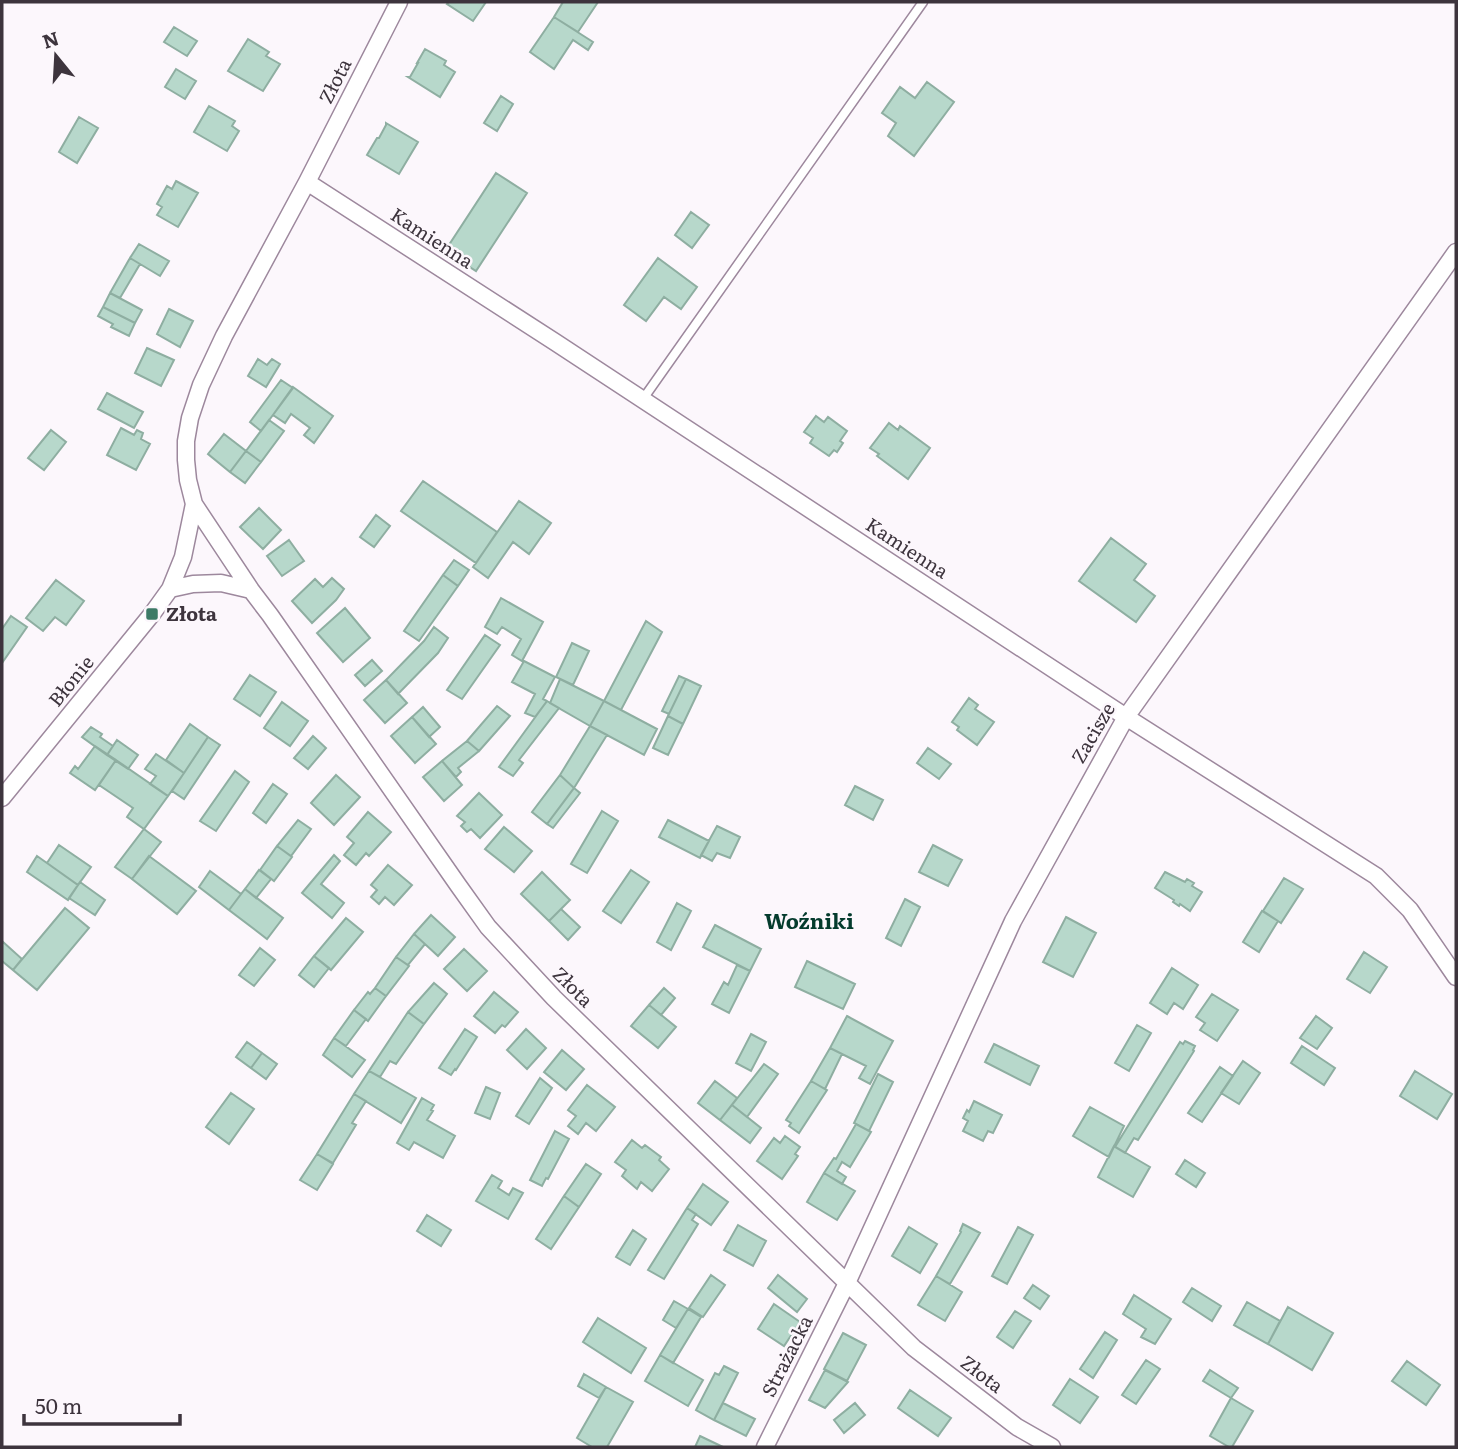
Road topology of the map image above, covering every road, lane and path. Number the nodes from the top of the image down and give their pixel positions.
1 (399, 2) edge
2 (923, 2) edge
3 (307, 182) junction
4 (1456, 252) edge
5 (643, 399) junction
6 (194, 504) junction
7 (170, 589) junction
8 (251, 590) junction
9 (1126, 717) junction
10 (2, 798) edge
11 (1456, 977) edge
12 (847, 1283) junction
13 (765, 1447) edge
14 (1052, 1447) edge

1 - 3 street, Złota
2 - 5 lane
3 - 5 street, Kamienna
3 - 6 street, Złota
4 - 9 street, Zacisze
5 - 9 street, Kamienna
6 - 7 street, Błonie
6 - 8 street, Złota
7 - 8 street
7 - 10 street, Błonie
8 - 12 street, Złota
9 - 11 street, Kamienna
9 - 12 street, Zacisze
12 - 13 street, Strażacka
12 - 14 street, Złota

